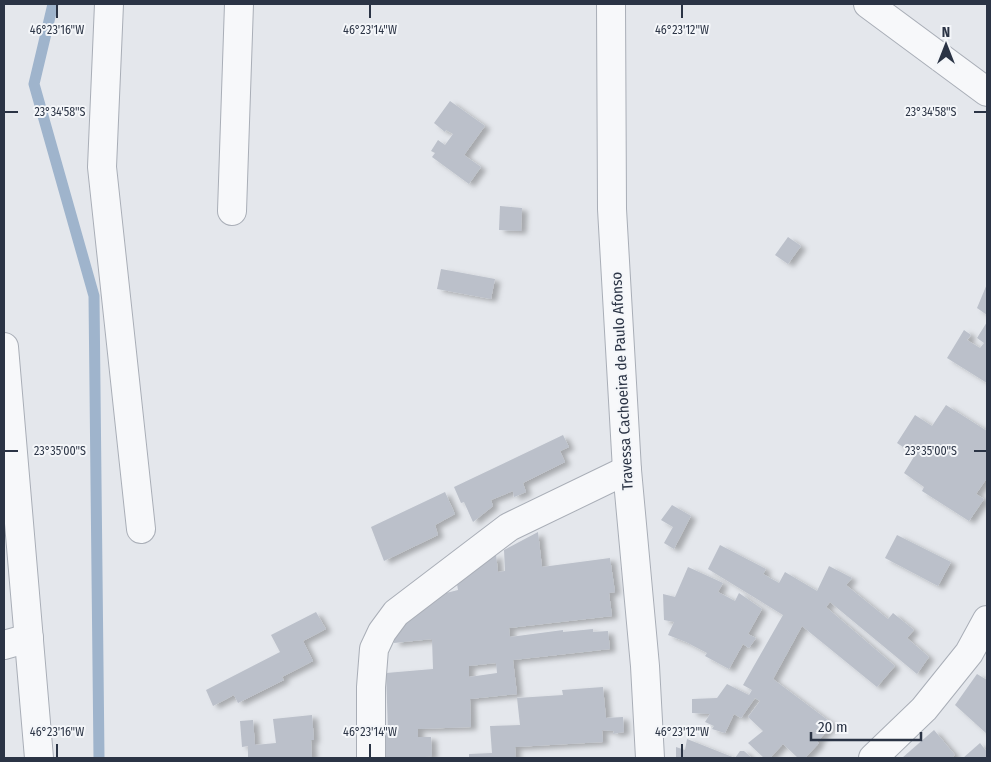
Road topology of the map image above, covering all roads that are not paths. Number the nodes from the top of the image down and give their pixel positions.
1 (109, 4) edge
2 (239, 4) edge
3 (611, 4) edge
4 (868, 4) edge
5 (987, 92) edge
6 (232, 211) dead end
7 (4, 347) edge
8 (626, 470) junction
9 (141, 529) dead end
10 (987, 620) edge
11 (16, 642) edge
12 (39, 758) edge
13 (371, 758) edge
14 (650, 758) edge
15 (873, 758) edge

1 - 9 street
2 - 6 street
3 - 8 street, Travessa Cachoeira de Paulo Afonso
4 - 5 street
7 - 11 street
8 - 13 street
8 - 14 street, Travessa Cachoeira de Paulo Afonso
10 - 15 street
11 - 12 street

